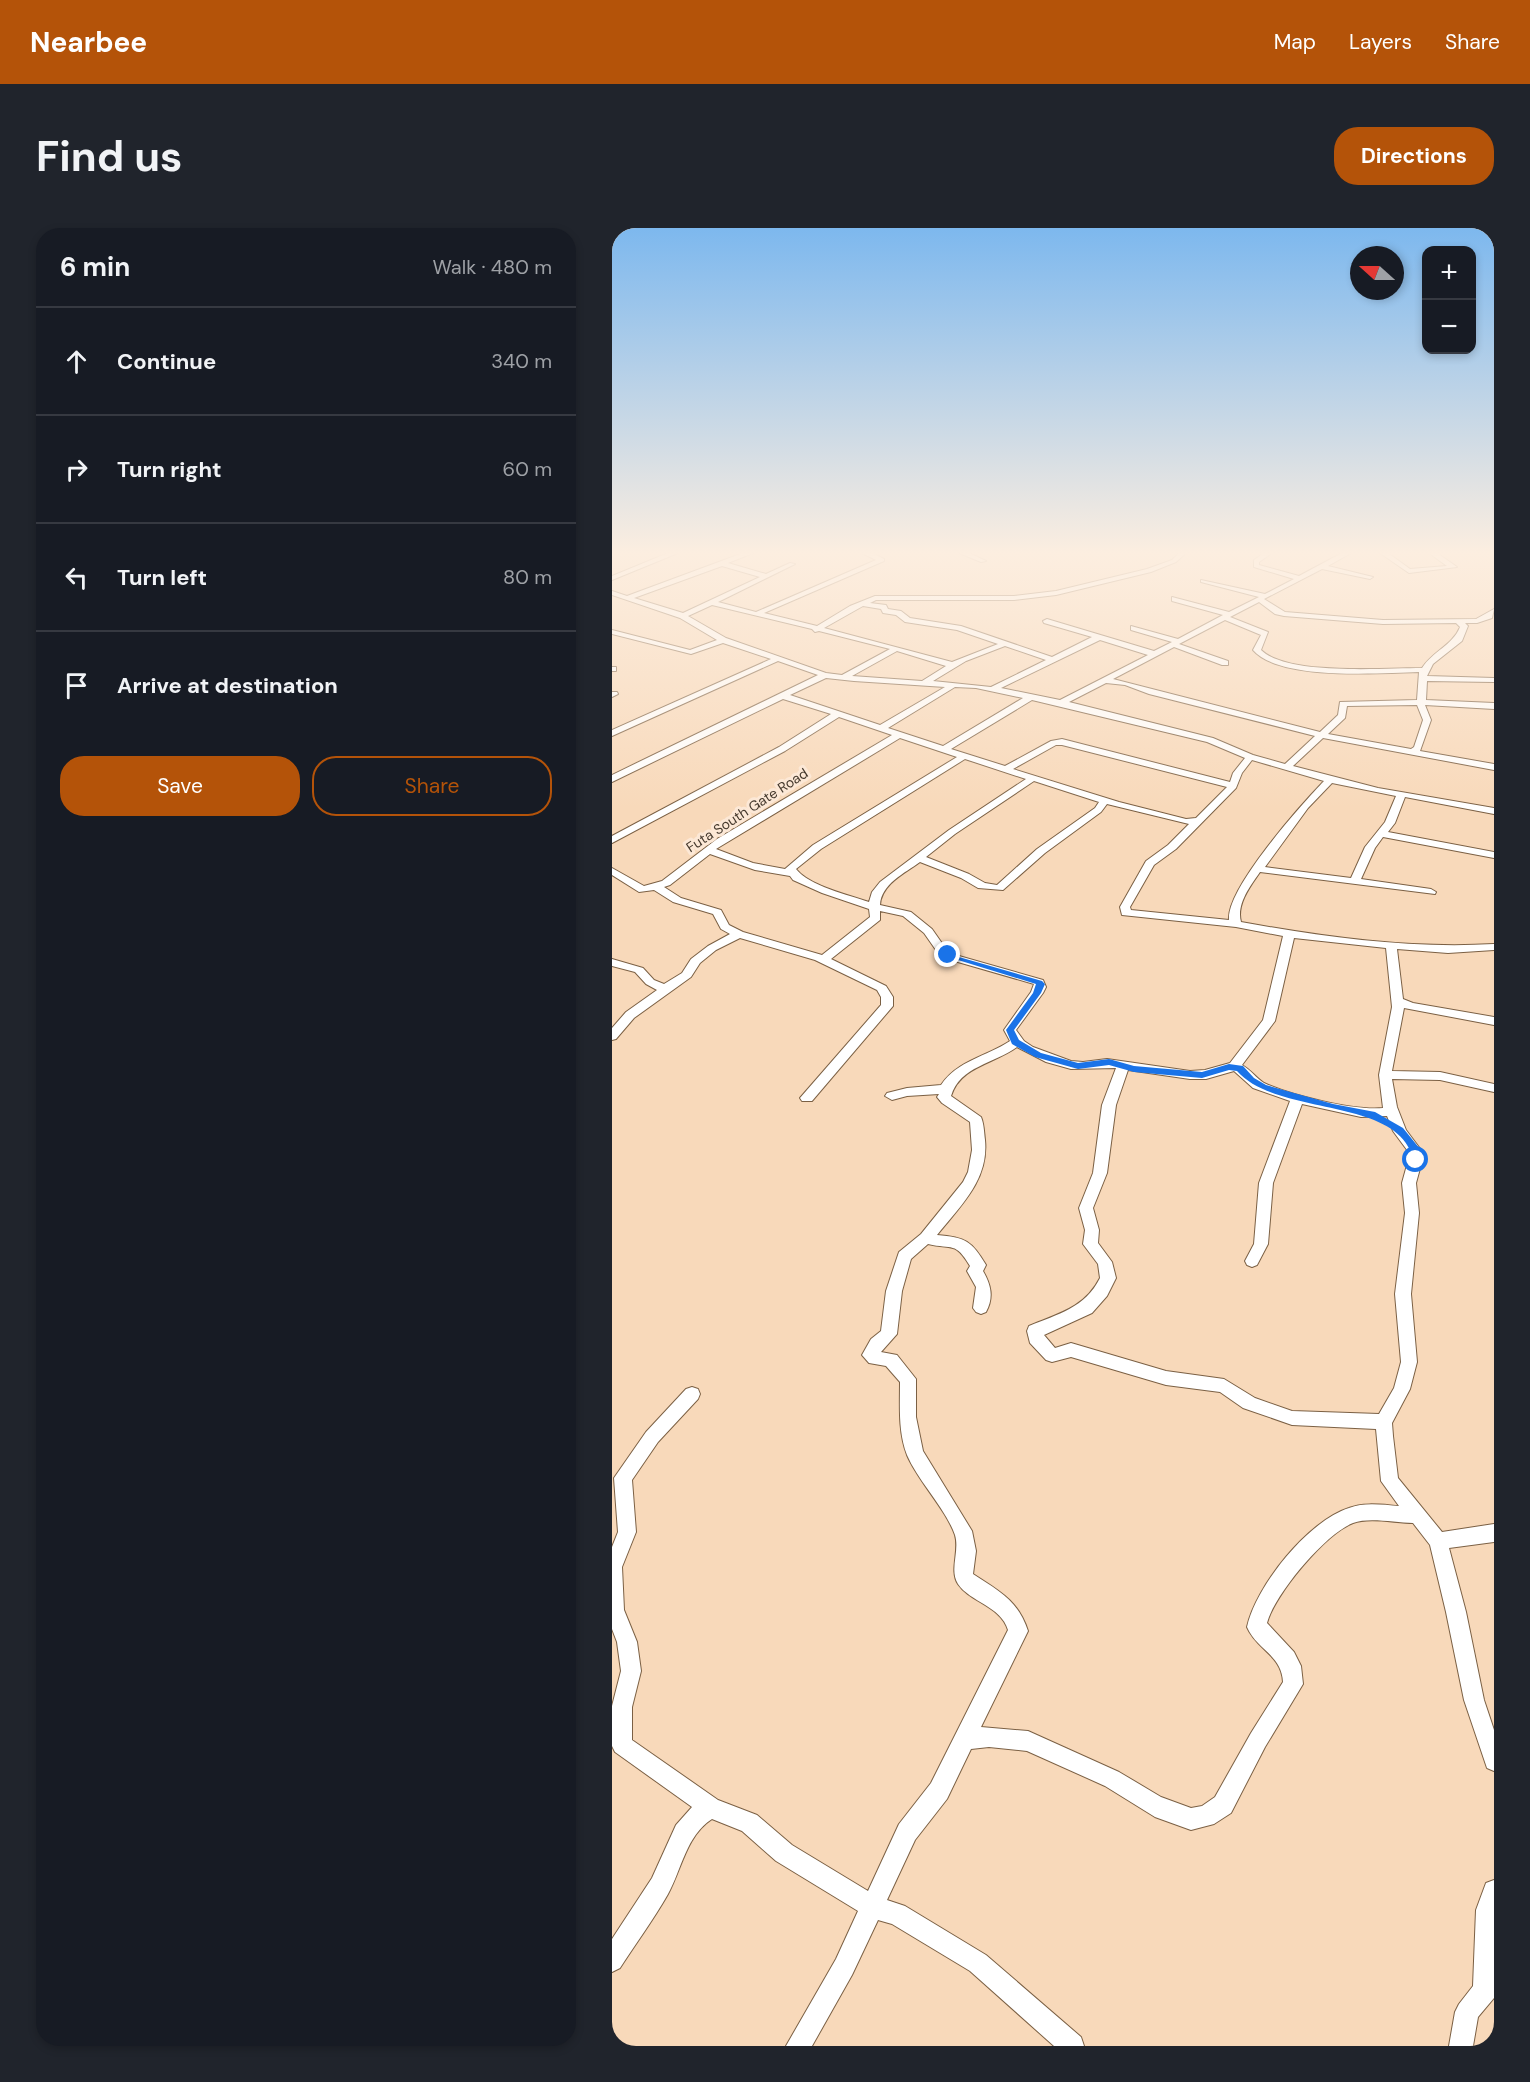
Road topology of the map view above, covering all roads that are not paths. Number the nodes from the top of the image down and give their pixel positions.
1 (635, 638) edge
2 (719, 638) edge
3 (852, 638) edge
4 (986, 638) edge
5 (1097, 638) joint
6 (1163, 638) edge
7 (1183, 638) edge
8 (1262, 638) edge
9 (1459, 638) edge
10 (723, 640) junction
11 (1175, 642) junction
12 (1004, 644) junction
13 (895, 649) junction
14 (1154, 654) junction
15 (779, 658) junction
16 (1051, 659) junction
17 (1225, 663) dead end
18 (952, 665) junction
19 (1423, 674) junction
20 (825, 675) junction
21 (843, 678) junction
22 (1105, 680) junction
23 (1494, 680) edge
24 (924, 682) junction
25 (953, 684) junction
26 (991, 690) junction
27 (780, 695) junction
28 (1029, 698) junction
29 (1423, 702) junction
30 (1061, 703) junction
31 (1494, 706) edge
32 (836, 715) junction
33 (880, 729) junction
34 (613, 732) edge
35 (900, 734) junction
36 (1322, 735) junction
37 (944, 749) junction
38 (1414, 751) junction
39 (964, 756) junction
40 (1250, 757) junction
41 (1494, 767) edge
42 (1286, 768) junction
43 (1006, 769) junction
44 (1033, 778) junction
45 (612, 779) edge
46 (1330, 780) junction
47 (1233, 786) junction
48 (1401, 795) junction
49 (1105, 800) junction
50 (1493, 808) edge
51 (1192, 823) junction
52 (1382, 834) junction
53 (612, 840) edge
54 (709, 850) junction
55 (1494, 855) edge
56 (919, 858) junction
57 (1260, 869) junction
58 (612, 871) edge
59 (791, 873) junction
60 (1355, 881) junction
61 (657, 887) junction
62 (1431, 892) dead end
63 (872, 906) junction
64 (1236, 924) junction
65 (739, 934) junction
66 (1289, 934) junction
67 (1391, 945) junction
68 (1494, 947) edge
69 (823, 960) junction
70 (612, 962) edge
71 (665, 988) junction
72 (1397, 1001) junction
73 (1494, 1020) edge
74 (612, 1036) edge
75 (1016, 1042) junction
76 (1122, 1065) junction
77 (1234, 1067) junction
78 (1385, 1076) junction
79 (1494, 1088) edge
80 (945, 1089) junction
81 (892, 1096) dead end
82 (807, 1098) dead end
83 (1299, 1098) junction
84 (1390, 1107) junction
85 (1371, 1114) junction
86 (1400, 1131) junction
87 (926, 1238) junction
88 (1252, 1261) dead end
89 (981, 1308) dead end
90 (692, 1394) dead end
91 (1384, 1422) junction
92 (1416, 1515) junction
93 (1494, 1533) edge
94 (1438, 1541) junction
95 (965, 1739) junction
96 (1494, 1761) edge
97 (711, 1809) junction
98 (1494, 1891) edge
99 (873, 1907) junction
100 (612, 1960) edge
101 (798, 2046) edge
102 (1072, 2046) edge
103 (1461, 2046) edge

1 - 10 street
2 - 10 street
3 - 13 street
4 - 12 street
5 - 14 street
5 - 16 street
6 - 11 street
7 - 11 street
8 - 19 street
9 - 19 street
10 - 15 street
11 - 14 street
11 - 17 street
12 - 16 street
12 - 18 street
13 - 18 street
13 - 21 street
14 - 22 street
15 - 20 street
15 - 34 street
16 - 26 street
18 - 24 street
19 - 23 street
19 - 29 street
20 - 21 street
20 - 27 street
21 - 24 street
22 - 30 street
22 - 36 street
24 - 25 street
25 - 26 street
25 - 33 street
26 - 28 street
27 - 32 street
27 - 45 street
28 - 30 street
28 - 37 street
29 - 31 street
29 - 36 street
29 - 38 street
30 - 40 street
32 - 33 street
32 - 53 street
33 - 35 street
35 - 37 street
35 - 54 street, Futa South Gate Road
36 - 38 street
36 - 42 street
37 - 39 street
38 - 41 street
39 - 43 street
39 - 59 street
40 - 42 street
40 - 47 street
42 - 46 street
43 - 44 street
43 - 47 street
44 - 49 street
44 - 56 street
46 - 48 street
46 - 57 street
47 - 51 street
48 - 50 street
48 - 52 street
49 - 51 street
49 - 56 street
51 - 64 street
52 - 55 street
52 - 60 street
54 - 59 street
54 - 61 street, Futa South Gate Road
56 - 63 street
57 - 60 street
57 - 64 street
58 - 61 street
59 - 63 street
60 - 62 street
61 - 65 street
63 - 69 street
63 - 75 street
64 - 66 street
65 - 69 street
65 - 71 street
66 - 67 street
66 - 77 street
67 - 68 street
67 - 72 street
69 - 82 street
70 - 71 street
71 - 74 street
72 - 73 street
72 - 78 street
75 - 76 street
75 - 80 street
76 - 77 street
76 - 91 street
77 - 83 street
78 - 79 street
78 - 84 street
80 - 81 street
80 - 87 street
83 - 85 street
83 - 88 street
84 - 85 street
84 - 86 street
85 - 86 street
86 - 91 street
87 - 89 street
87 - 95 street
90 - 97 street
91 - 92 street
92 - 94 street
92 - 95 street
93 - 94 street
94 - 96 street
95 - 99 street
97 - 99 street
97 - 100 street
98 - 103 street
99 - 101 street
99 - 102 street

